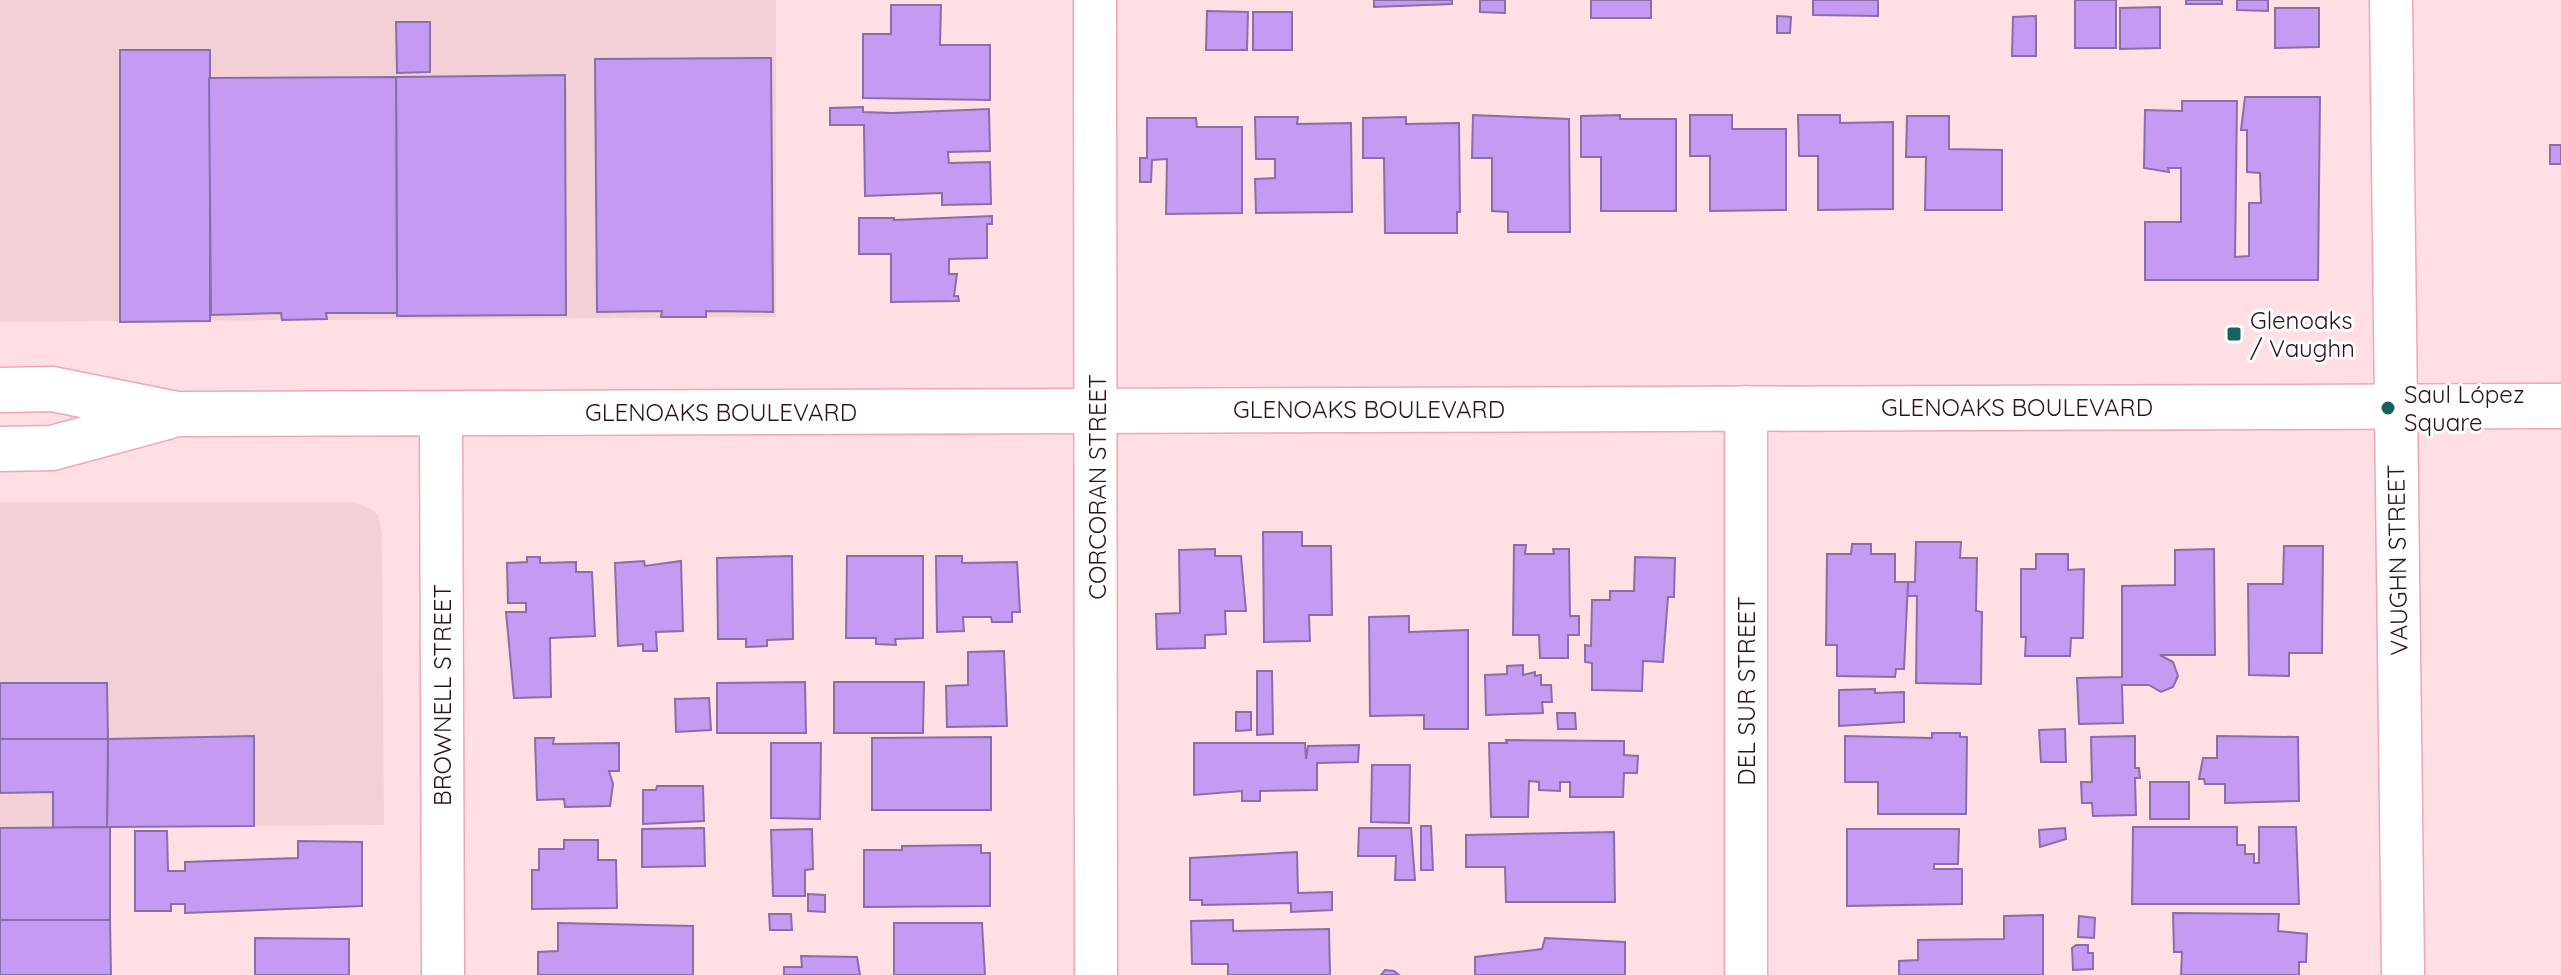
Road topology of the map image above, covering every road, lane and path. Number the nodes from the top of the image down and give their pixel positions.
1 (1095, 0) edge
2 (2391, 0) edge
3 (0, 390) edge
4 (2561, 406) edge
5 (1746, 407) junction
6 (2395, 407) junction
7 (1097, 410) junction
8 (177, 414) junction
9 (441, 414) junction
10 (0, 449) edge
11 (443, 975) edge
12 (1096, 975) edge
13 (1746, 975) edge
14 (2403, 975) edge

1 - 7 street, CORCORAN STREET
2 - 6 street, VAUGHN STREET
3 - 8 main road, GLENOAKS BOULEVARD
4 - 6 main road, GLENOAKS BOULEVARD
5 - 6 main road, GLENOAKS BOULEVARD
5 - 7 main road, GLENOAKS BOULEVARD
5 - 13 street, DEL SUR STREET
6 - 14 street, VAUGHN STREET
7 - 9 main road, GLENOAKS BOULEVARD
7 - 12 street, CORCORAN STREET
8 - 9 main road, GLENOAKS BOULEVARD
8 - 10 main road, GLENOAKS BOULEVARD
9 - 11 street, BROWNELL STREET

